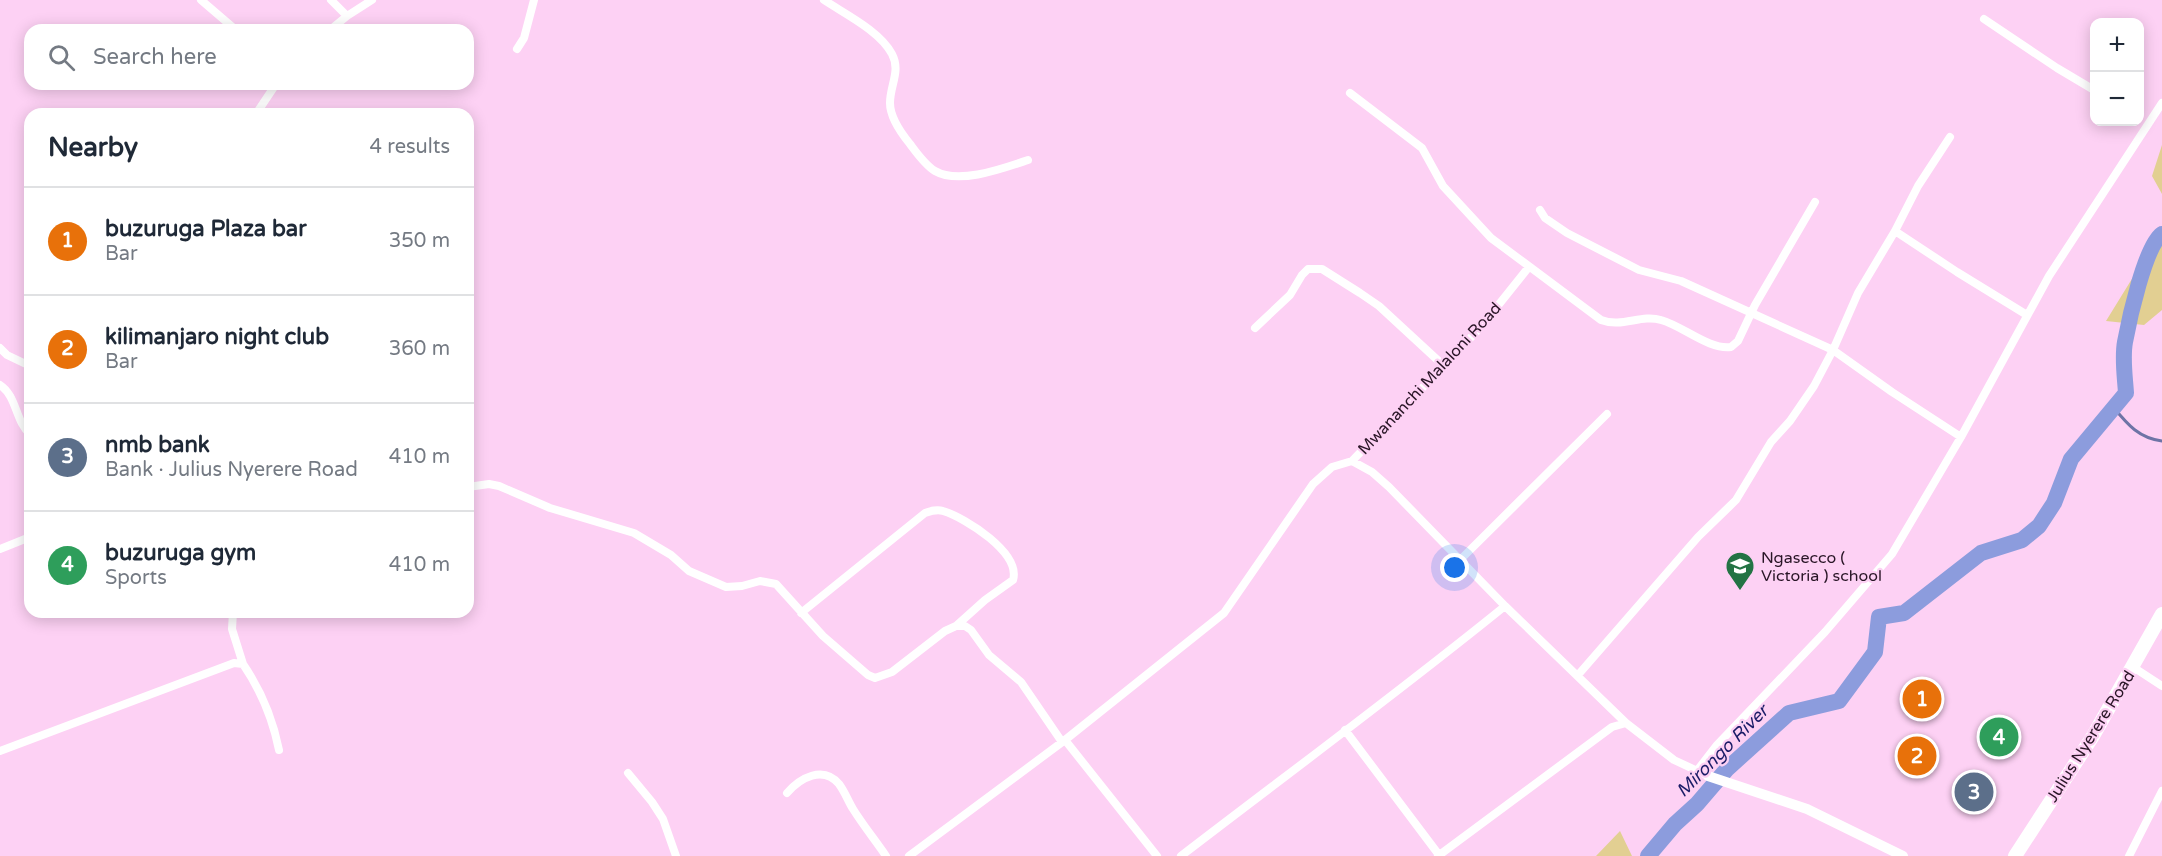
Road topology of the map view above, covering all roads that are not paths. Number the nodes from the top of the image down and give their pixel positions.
1 (201, 0) edge
2 (331, 0) edge
3 (372, 0) edge
4 (534, 0) edge
5 (824, 0) edge
6 (347, 16) junction
7 (1984, 19) dead end
8 (229, 24) edge
9 (337, 24) edge
10 (518, 49) dead end
11 (2090, 88) edge
12 (272, 90) edge
13 (1350, 93) dead end
14 (2162, 103) edge
15 (260, 108) edge
16 (2144, 121) edge
17 (2149, 124) junction
18 (1950, 137) dead end
19 (1028, 160) dead end
20 (1815, 202) dead end
21 (1539, 210) dead end
22 (1895, 231) junction
23 (1528, 268) junction
24 (1751, 313) junction
25 (2027, 315) junction
26 (1255, 328) dead end
27 (0, 348) edge
28 (1833, 350) junction
29 (24, 363) edge
30 (1444, 366) junction
31 (0, 386) edge
32 (1607, 414) dead end
33 (24, 428) edge
34 (1961, 437) junction
35 (1352, 461) junction
36 (474, 487) edge
37 (24, 539) edge
38 (0, 549) edge
39 (1460, 560) junction
40 (1505, 606) junction
41 (801, 613) junction
42 (2162, 614) edge
43 (233, 618) edge
44 (956, 626) junction
45 (243, 664) junction
46 (2133, 668) junction
47 (1578, 675) junction
48 (2162, 686) edge
49 (1626, 723) junction
50 (1345, 730) junction
51 (1064, 741) junction
52 (279, 750) dead end
53 (0, 752) edge
54 (1696, 772) junction
55 (628, 773) dead end
56 (1708, 776) joint
57 (2162, 791) edge
58 (787, 793) dead end
59 (676, 856) edge
60 (886, 856) edge
61 (909, 856) edge
62 (1157, 856) edge
63 (1181, 856) edge
64 (1438, 856) edge
65 (1903, 856) edge
66 (2014, 856) edge
67 (2129, 856) edge

1 - 8 street
2 - 6 street
3 - 6 street
4 - 10 street
5 - 19 street
6 - 9 street
7 - 11 street
12 - 15 street
13 - 23 street
14 - 17 street
16 - 17 street
17 - 25 street
18 - 22 street
20 - 24 street
21 - 24 street
22 - 25 street
22 - 28 street
23 - 24 street
23 - 30 street, Mwananchi Malaloni Road
24 - 28 street
25 - 34 street
26 - 30 street
27 - 29 street
28 - 34 street
28 - 47 street
30 - 35 street, Mwananchi Malaloni Road
31 - 33 street
32 - 39 street
34 - 54 street
35 - 39 street
35 - 51 street
36 - 41 street
37 - 38 street
39 - 40 street
40 - 47 street
40 - 50 street
41 - 44 street
41 - 44 street
42 - 46 highway, Julius Nyerere Road
43 - 45 street
44 - 51 street
45 - 52 street
45 - 53 street
46 - 48 street
46 - 66 highway, Julius Nyerere Road
47 - 49 street
49 - 54 street
49 - 64 street
50 - 63 street
50 - 64 street
51 - 61 street
51 - 62 street
54 - 56 street
55 - 59 street
56 - 65 street
57 - 67 street
58 - 60 street

